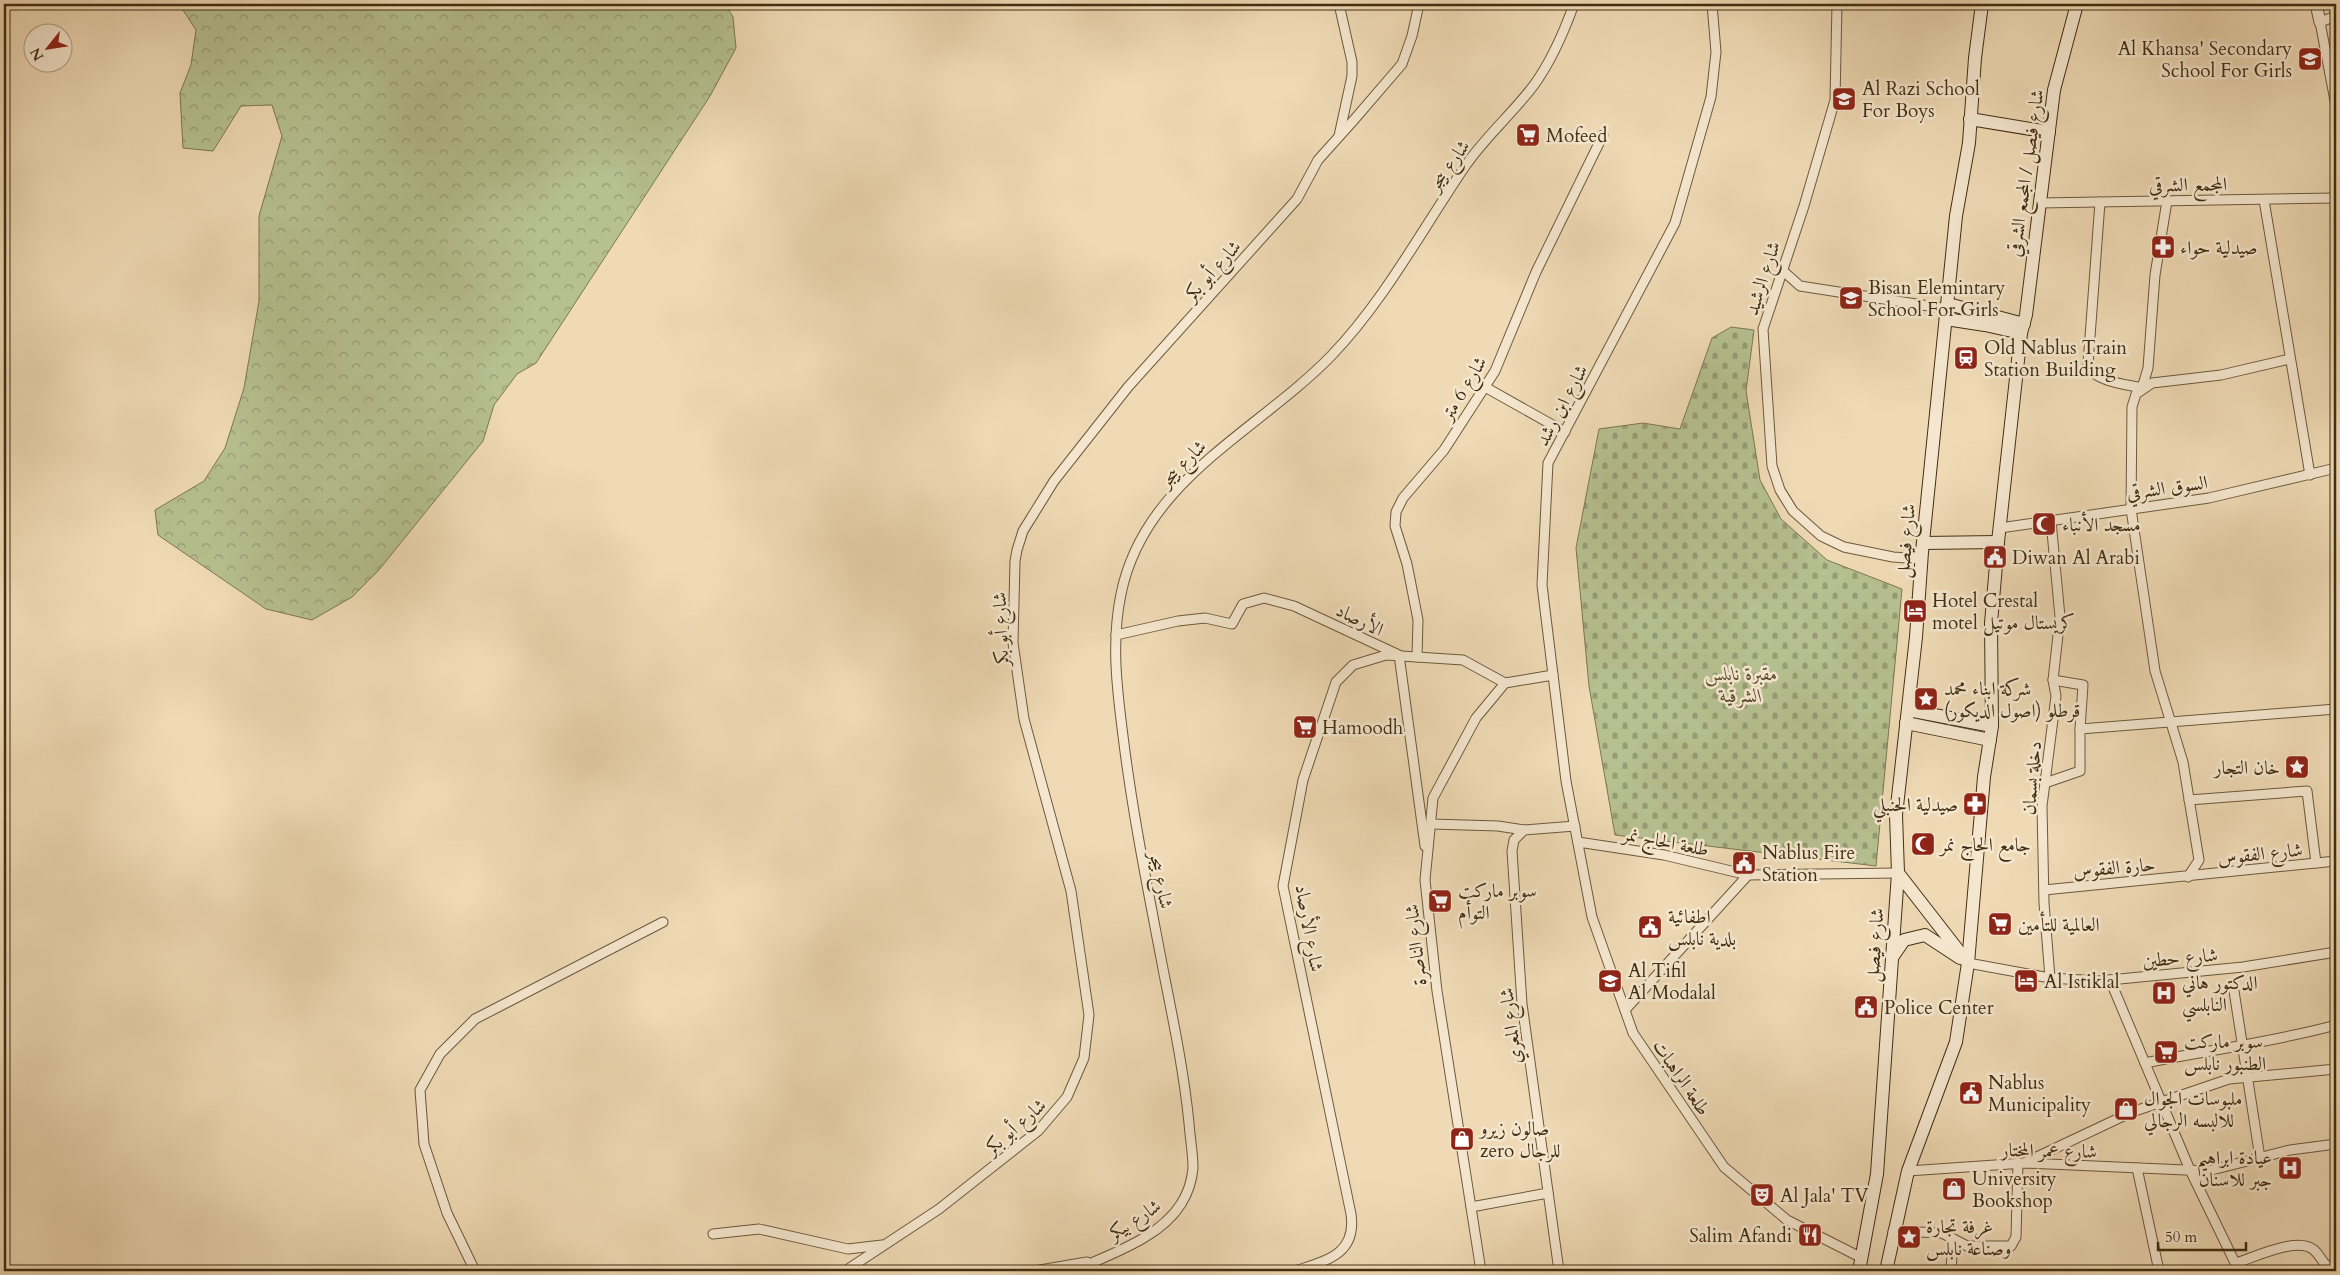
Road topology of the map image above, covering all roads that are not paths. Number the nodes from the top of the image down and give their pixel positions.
1 (1339, 4) edge
2 (1419, 4) edge
3 (1574, 4) edge
4 (1712, 4) edge
5 (1838, 4) edge
6 (1982, 4) edge
7 (2077, 4) edge
8 (2316, 4) edge
9 (2336, 16) edge
10 (2320, 22) junction
11 (2336, 106) edge
12 (1970, 119) junction
13 (2049, 132) junction
14 (1603, 135) dead end
15 (1340, 136) junction
16 (2336, 198) edge
17 (2264, 200) junction
18 (2167, 201) junction
19 (2100, 202) junction
20 (2040, 203) junction
21 (1781, 269) junction
22 (1947, 311) junction
23 (2022, 329) junction
24 (2290, 360) junction
25 (1485, 387) junction
26 (2142, 388) junction
27 (1565, 432) junction
28 (2336, 468) edge
29 (2310, 474) junction
30 (2131, 508) junction
31 (2051, 521) junction
32 (2000, 528) junction
33 (1998, 542) junction
34 (1923, 543) junction
35 (1922, 559) junction
36 (1116, 635) junction
37 (1399, 655) junction
38 (1417, 657) junction
39 (1553, 675) junction
40 (2053, 680) junction
41 (1505, 682) junction
42 (2336, 709) edge
43 (1908, 710) junction
44 (2172, 722) junction
45 (1906, 724) junction
46 (1992, 726) junction
47 (2080, 729) junction
48 (1990, 740) junction
49 (2045, 783) junction
50 (2189, 800) junction
51 (1430, 824) junction
52 (1575, 826) junction
53 (1524, 830) junction
54 (1578, 842) junction
55 (1427, 861) junction
56 (2336, 861) edge
57 (2316, 863) junction
58 (1898, 873) junction
59 (1748, 875) junction
60 (2188, 876) junction
61 (2044, 890) junction
62 (663, 922) dead end
63 (2336, 952) edge
64 (1892, 958) junction
65 (1968, 964) junction
66 (2050, 978) junction
67 (2110, 980) junction
68 (2234, 991) dead end
69 (1625, 1010) junction
70 (2336, 1025) edge
71 (2243, 1044) junction
72 (1180, 1057) joint
73 (2145, 1064) junction
74 (2336, 1069) edge
75 (2248, 1078) junction
76 (2161, 1102) junction
77 (2336, 1144) edge
78 (2260, 1158) junction
79 (2021, 1163) junction
80 (2137, 1168) junction
81 (2190, 1170) junction
82 (1908, 1171) junction
83 (1548, 1193) junction
84 (1471, 1207) junction
85 (1893, 1231) junction
86 (713, 1234) dead end
87 (1953, 1239) junction
88 (885, 1245) junction
89 (1862, 1258) junction
90 (1097, 1260) junction
91 (2238, 1267) edge
92 (2336, 1269) edge
93 (475, 1271) edge
94 (845, 1271) edge
95 (1034, 1271) edge
96 (1074, 1271) edge
97 (1294, 1271) edge
98 (1480, 1271) edge
99 (1559, 1271) edge
100 (1859, 1271) edge
101 (1886, 1271) edge
102 (1951, 1271) edge
103 (2159, 1271) edge

1 - 15 street
2 - 15 street, شارع أبو بكر
3 - 36 street, شارع بيجر
4 - 27 street, شارع ابن رشد
5 - 21 street, شارع الرشيد
6 - 12 main road, شارع فيصل
7 - 13 main road, شارع فيصل / المجمع الشرقي
8 - 10 street
9 - 10 street
10 - 11 street
12 - 13 main road
12 - 22 main road, شارع فيصل
13 - 20 main road, شارع فيصل / المجمع الشرقي
14 - 25 street, شارع 6 متر
15 - 88 street, شارع أبو بكر
16 - 17 street, المجمع الشرقي
17 - 18 street, المجمع الشرقي
17 - 24 street
18 - 19 street, المجمع الشرقي
18 - 26 street
19 - 20 street, المجمع الشرقي
19 - 26 street
20 - 23 main road, شارع فيصل / المجمع الشرقي
21 - 22 street
21 - 35 street, شارع الرشيد
22 - 23 main road
22 - 34 main road, شارع فيصل
23 - 32 main road, شارع فيصل / المجمع الشرقي
24 - 26 street
24 - 29 street
25 - 27 street
25 - 38 street, شارع 6 متر
26 - 30 street
27 - 39 street, شارع ابن رشد
28 - 29 street, السوق الشرقي
29 - 30 street, السوق الشرقي
30 - 31 street, السوق الشرقي
30 - 44 street
31 - 32 street, السوق الشرقي
31 - 40 street, دخلة بسمان
32 - 33 main road, شارع فيصل / المجمع الشرقي
33 - 34 main road
33 - 46 main road, شارع فيصل / المجمع الشرقي
34 - 35 main road, شارع فيصل
35 - 43 main road, شارع فيصل
36 - 37 street, الأرصاد
36 - 72 street, شارع بيجر
37 - 38 street, شارع الأرصاد
37 - 55 street, الأرصاد
37 - 97 street, شارع الأرصاد
38 - 41 street, شارع الأرصاد
39 - 41 street
39 - 52 street, شارع ابن رشد
40 - 47 street
40 - 49 street, دخلة بسمان
41 - 51 street, شارع الناصرة
42 - 44 street
43 - 45 main road, شارع فيصل
43 - 46 main road
44 - 47 street
44 - 50 street
45 - 48 main road
45 - 58 main road, شارع فيصل
46 - 48 main road, شارع فيصل / المجمع الشرقي
47 - 49 street
48 - 65 main road, شارع فيصل / المجمع الشرقي
49 - 61 street, دخلة بسمان
50 - 57 street
50 - 60 street
51 - 53 street
51 - 55 street, شارع الناصرة
52 - 53 street
52 - 54 street, شارع ابن رشد
53 - 83 street, شارع المعري
54 - 59 street, طلعة الحاج نمر
54 - 69 street, طلعة الراهبات
55 - 84 street, شارع الناصرة
56 - 57 street, شارع الفقوس
57 - 60 street, شارع الفقوس
58 - 59 street, طلعة الحاج نمر
58 - 64 main road, شارع فيصل
58 - 65 main road
59 - 69 street
60 - 61 street, حارة الفقوس
61 - 66 street, دخلة بسمان
62 - 93 street
63 - 67 street, شارع حطين
64 - 65 main road
64 - 89 main road, شارع فيصل
65 - 66 street, شارع حطين
65 - 82 main road, شارع فيصل / المجمع الشرقي
66 - 67 street, شارع حطين
67 - 73 street
68 - 71 street
69 - 89 street, طلعة الراهبات
70 - 71 street
71 - 73 street
71 - 75 street
72 - 90 street, شارع بيكر
73 - 76 street
74 - 75 street
75 - 76 street
75 - 78 street
76 - 79 street
76 - 81 street
77 - 78 street, شارع عمر المختار
78 - 81 street, شارع عمر المختار
79 - 80 street, شارع عمر المختار
79 - 82 street, شارع عمر المختار
79 - 87 street
80 - 81 street, شارع عمر المختار
80 - 103 street
81 - 91 street
82 - 85 main road, شارع فيصل / المجمع الشرقي
83 - 84 street
83 - 99 street, شارع المعري
84 - 98 street, شارع الناصرة
85 - 87 street
85 - 101 main road, شارع فيصل / المجمع الشرقي
86 - 88 street
87 - 102 street
88 - 94 street, شارع أبو بكر
89 - 100 main road, شارع فيصل
90 - 95 street
90 - 96 street, شارع بيكر
91 - 92 street

